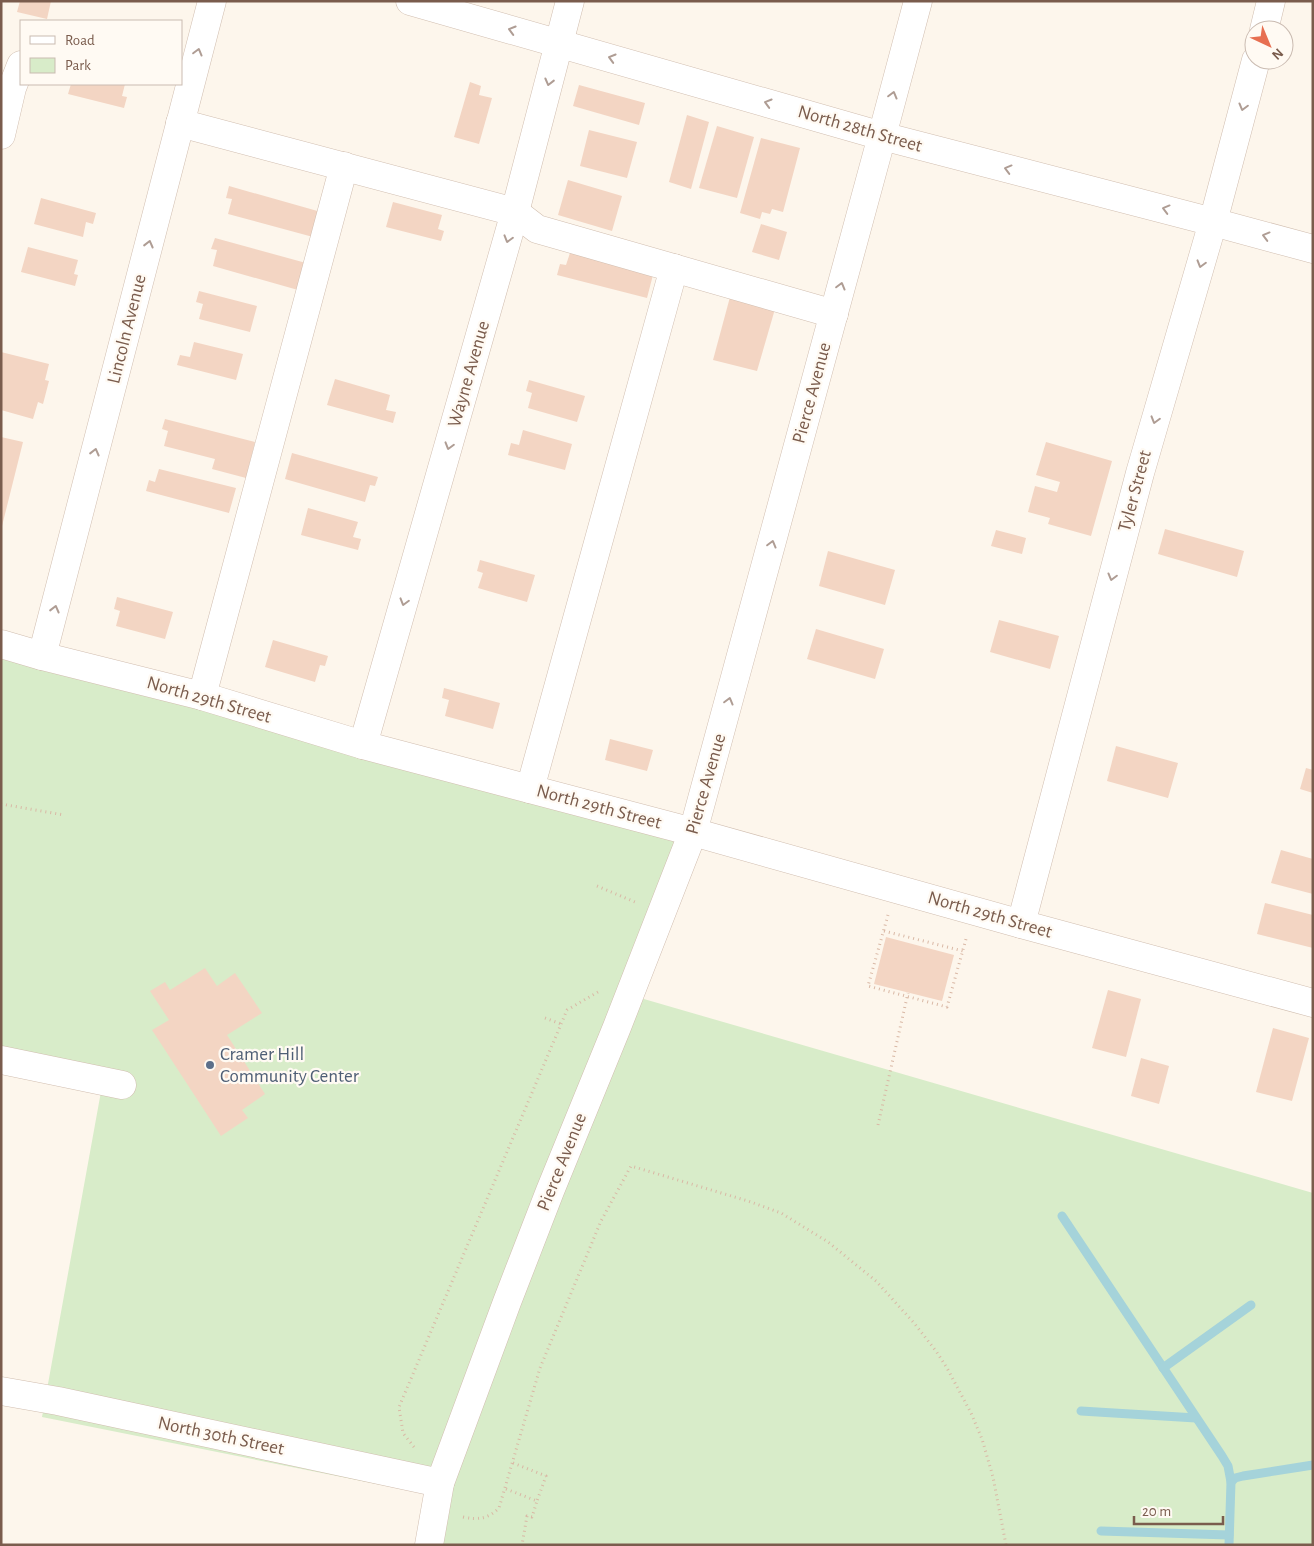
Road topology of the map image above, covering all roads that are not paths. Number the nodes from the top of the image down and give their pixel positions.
1 (212, 1) edge
2 (410, 1) edge
3 (570, 1) edge
4 (918, 1) edge
5 (1271, 1) edge
6 (1266, 20) edge
7 (559, 43) junction
8 (20, 68) edge
9 (1253, 70) edge
10 (186, 84) edge
11 (180, 123) junction
12 (1, 135) edge
13 (882, 136) junction
14 (344, 166) junction
15 (515, 212) junction
16 (1213, 222) junction
17 (1313, 249) edge
18 (674, 268) junction
19 (834, 314) junction
20 (1, 644) edge
21 (42, 656) junction
22 (202, 696) junction
23 (364, 745) junction
24 (530, 789) junction
25 (694, 832) junction
26 (1010, 921) junction
27 (1313, 1003) edge
28 (1, 1060) edge
29 (122, 1085) dead end
30 (1, 1391) edge
31 (443, 1475) junction
32 (429, 1545) edge

10 -> 1 street, Lincoln Avenue
7 -> 2 street, North 28th Street
3 - 7 street, Wayne Avenue
13 -> 4 street, Pierce Avenue
5 - 6 street
13 -> 7 street, North 28th Street
7 -> 15 street, Wayne Avenue
8 - 12 street
9 -> 16 street, Tyler Street
10 - 11 street, Lincoln Avenue
11 - 14 street
21 -> 11 street, Lincoln Avenue
16 -> 13 street, North 28th Street
19 -> 13 street, Pierce Avenue
14 - 15 street
14 - 22 street
15 - 18 street
15 -> 23 street, Wayne Avenue
17 -> 16 street, North 28th Street
16 -> 26 street, Tyler Street
18 - 19 street
18 - 24 street
25 -> 19 street, Pierce Avenue
20 - 21 street, North 29th Street
21 - 22 street, North 29th Street
22 - 23 street, North 29th Street
23 - 24 street, North 29th Street
24 - 25 street, North 29th Street
25 - 26 street, North 29th Street
25 - 31 street, Pierce Avenue
26 - 27 street, North 29th Street
28 - 29 street
30 - 31 street, North 30th Street
31 - 32 street, Pierce Avenue

